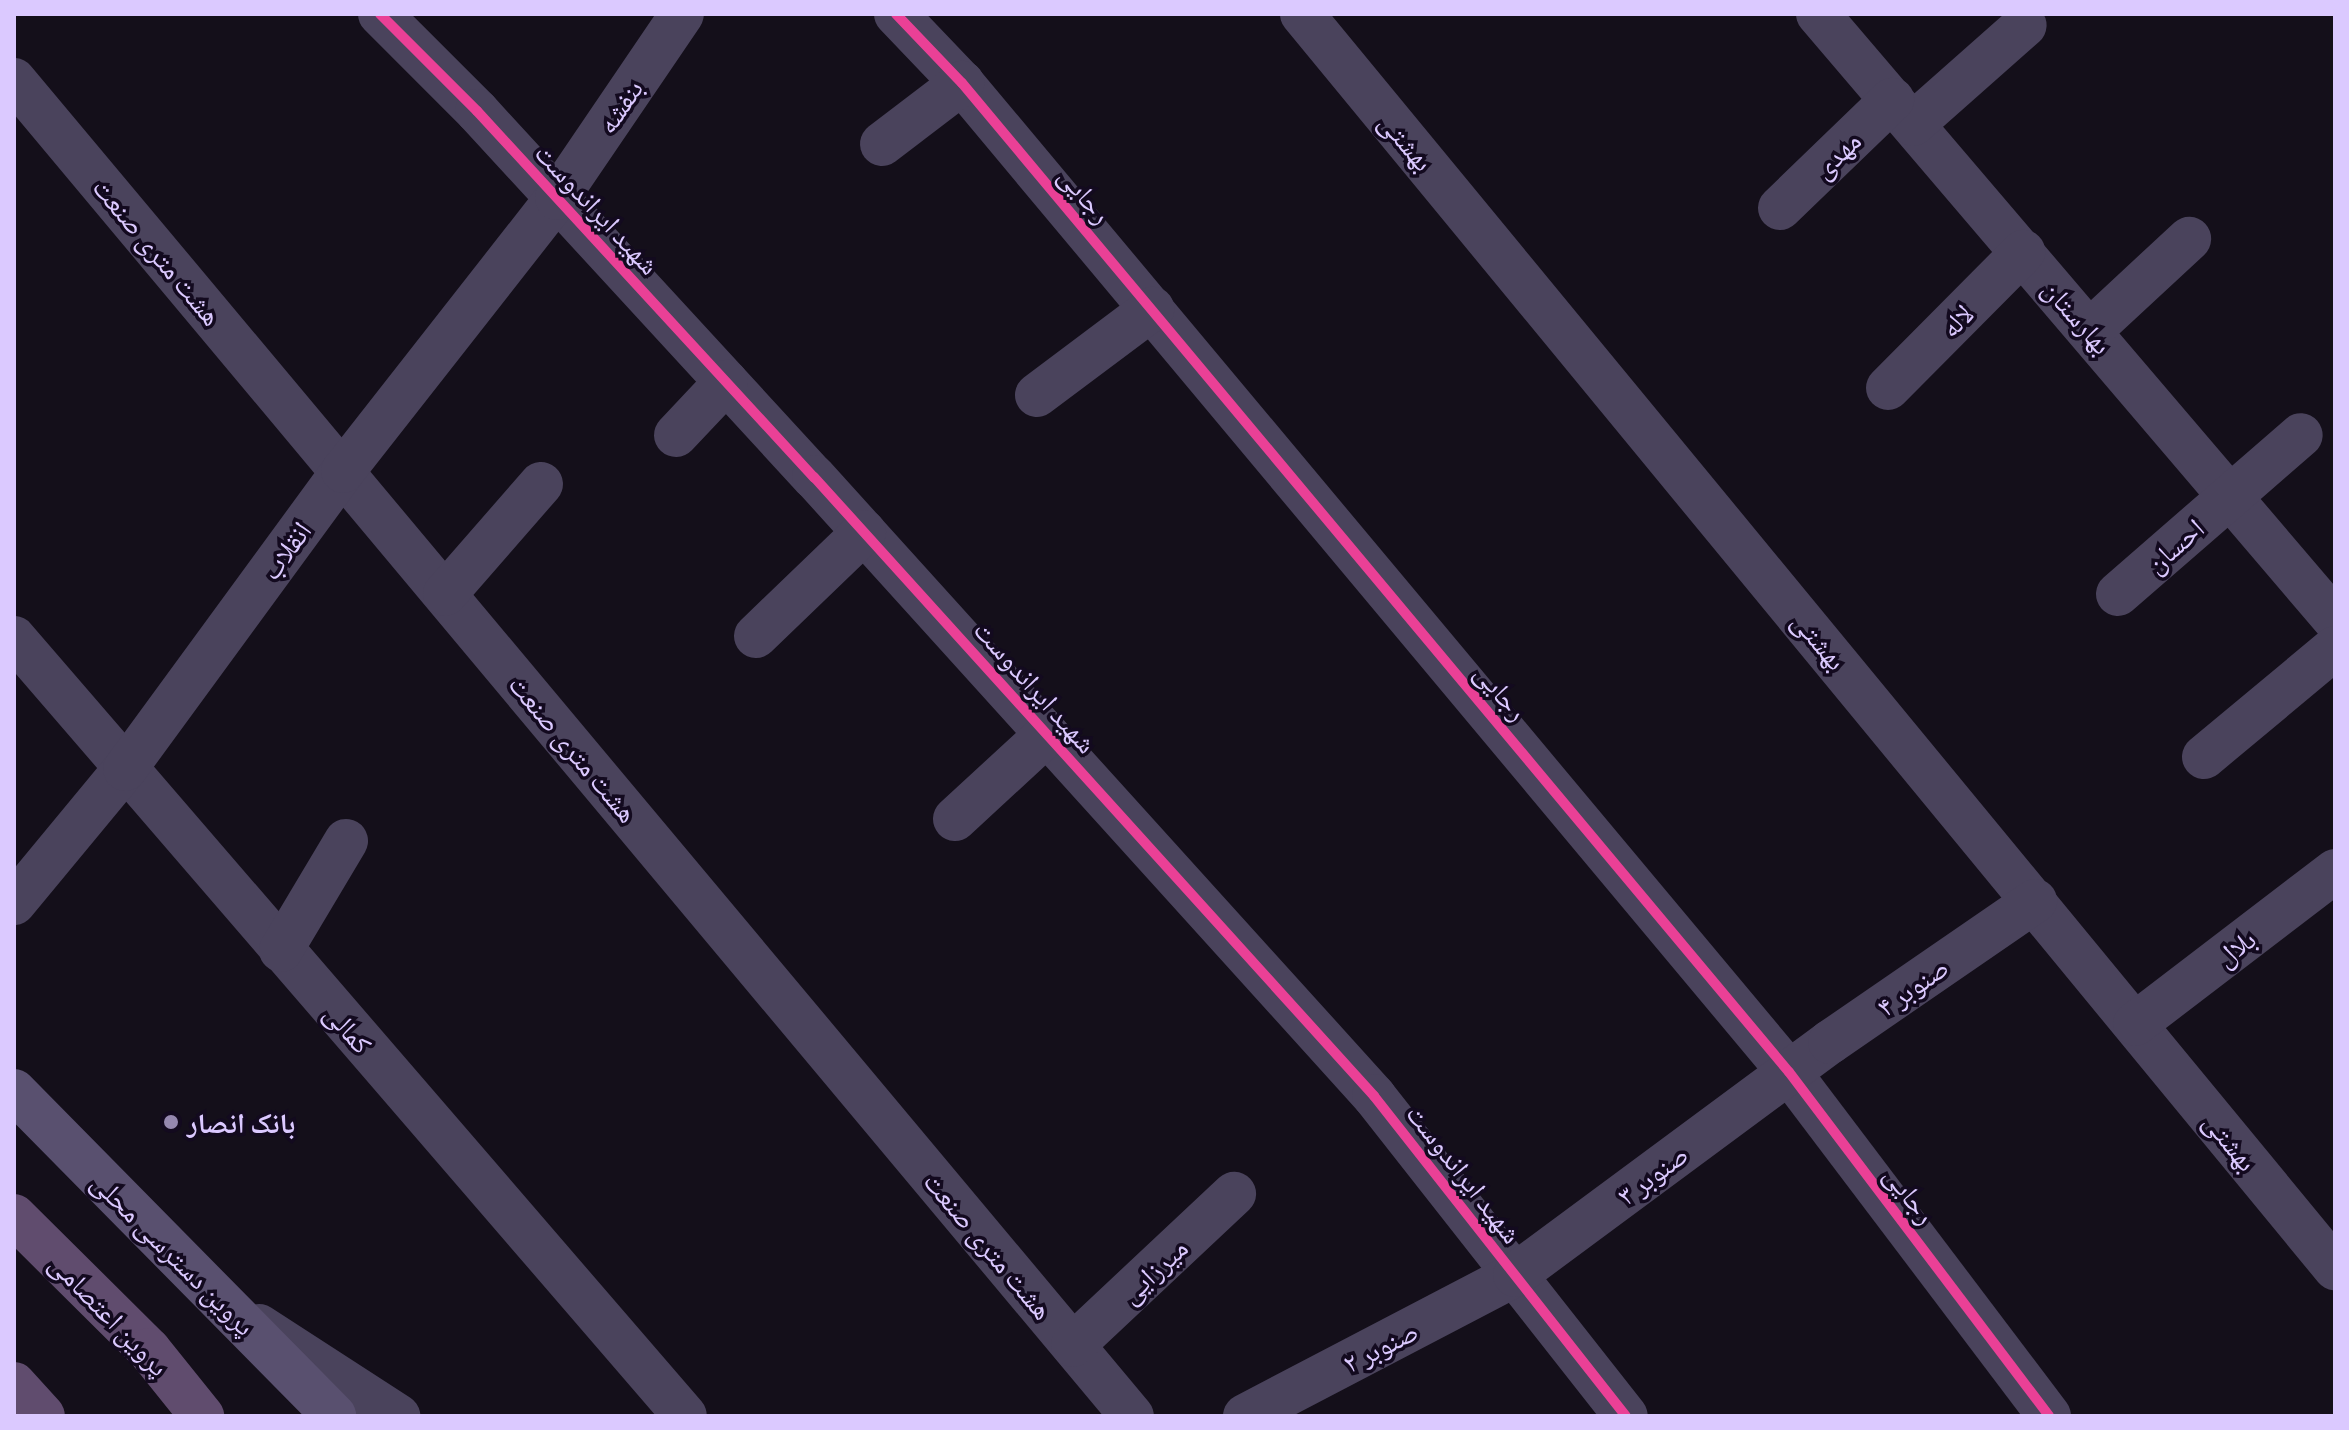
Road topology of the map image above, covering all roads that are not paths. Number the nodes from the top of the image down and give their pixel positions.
1 (380, 14) edge
2 (682, 14) edge
3 (896, 14) edge
4 (1302, 14) edge
5 (1818, 14) edge
6 (2025, 25) dead end
7 (14, 80) edge
8 (962, 83) junction
9 (1903, 112) junction
10 (882, 144) dead end
11 (557, 198) junction
12 (1780, 208) dead end
13 (2189, 239) dead end
14 (2023, 252) junction
15 (1152, 309) junction
16 (2091, 330) junction
17 (726, 382) junction
18 (1888, 388) dead end
19 (1037, 395) dead end
20 (676, 435) dead end
21 (2301, 435) dead end
22 (343, 471) junction
23 (541, 484) dead end
24 (2231, 496) junction
25 (864, 532) junction
26 (445, 594) junction
27 (2118, 594) dead end
28 (2335, 620) edge
29 (756, 636) dead end
30 (14, 638) edge
31 (2335, 648) edge
32 (1047, 734) junction
33 (2204, 757) dead end
34 (125, 769) junction
35 (955, 819) dead end
36 (346, 841) dead end
37 (2335, 871) edge
38 (2035, 901) junction
39 (14, 903) edge
40 (281, 950) junction
41 (2135, 1024) junction
42 (1789, 1072) junction
43 (14, 1091) edge
44 (1234, 1194) dead end
45 (14, 1216) edge
46 (2335, 1268) edge
47 (1515, 1275) junction
48 (225, 1305) junction
49 (1073, 1345) junction
50 (14, 1384) edge
51 (43, 1416) edge
52 (202, 1416) edge
53 (334, 1416) edge
54 (398, 1416) edge
55 (685, 1416) edge
56 (1132, 1416) edge
57 (1245, 1416) edge
58 (1626, 1416) edge
59 (2049, 1416) edge

1 - 11 street, شهید ایراندوست
2 - 11 street, بنفشه
3 - 8 street, رجایی
4 - 38 street, بهشتی
5 - 9 street, بهارستان
6 - 9 street, مهدی
7 - 22 street, هشت متری صنعت
8 - 10 street
8 - 15 street, رجایی
9 - 12 street, مهدی
9 - 14 street, بهارستان
11 - 17 street, شهید ایراندوست
11 - 22 street, انقلاب
13 - 16 street
14 - 16 street, بهارستان
14 - 18 street, لاله
15 - 19 street
15 - 42 street, رجایی
16 - 24 street, بهارستان
17 - 20 street
17 - 25 street, شهید ایراندوست
21 - 24 street, احسان
22 - 26 street, هشت متری صنعت
22 - 34 street, انقلاب
23 - 26 street
24 - 27 street, احسان
24 - 28 street, بهارستان
25 - 29 street
25 - 32 street, شهید ایراندوست
26 - 49 street, هشت متری صنعت
30 - 34 street, کمالی
31 - 33 street
32 - 35 street
32 - 47 street, شهید ایراندوست
34 - 39 street, انقلاب
34 - 40 street, کمالی
36 - 40 street
37 - 41 street, بلال
38 - 41 street, بهشتی
38 - 42 street, صنوبر ۴
40 - 55 street, کمالی
41 - 46 street, بهشتی
42 - 47 street, صنوبر ۳
42 - 59 street, رجایی
43 - 48 main road, پروین دسترسی محلی
44 - 49 street, میرزایی
45 - 52 main road, پروین اعتصامی
47 - 57 street, صنوبر ۲
47 - 58 street, شهید ایراندوست
48 - 53 main road, پروین دسترسی محلی
48 - 54 street
49 - 56 street, هشت متری صنعت
50 - 51 main road

